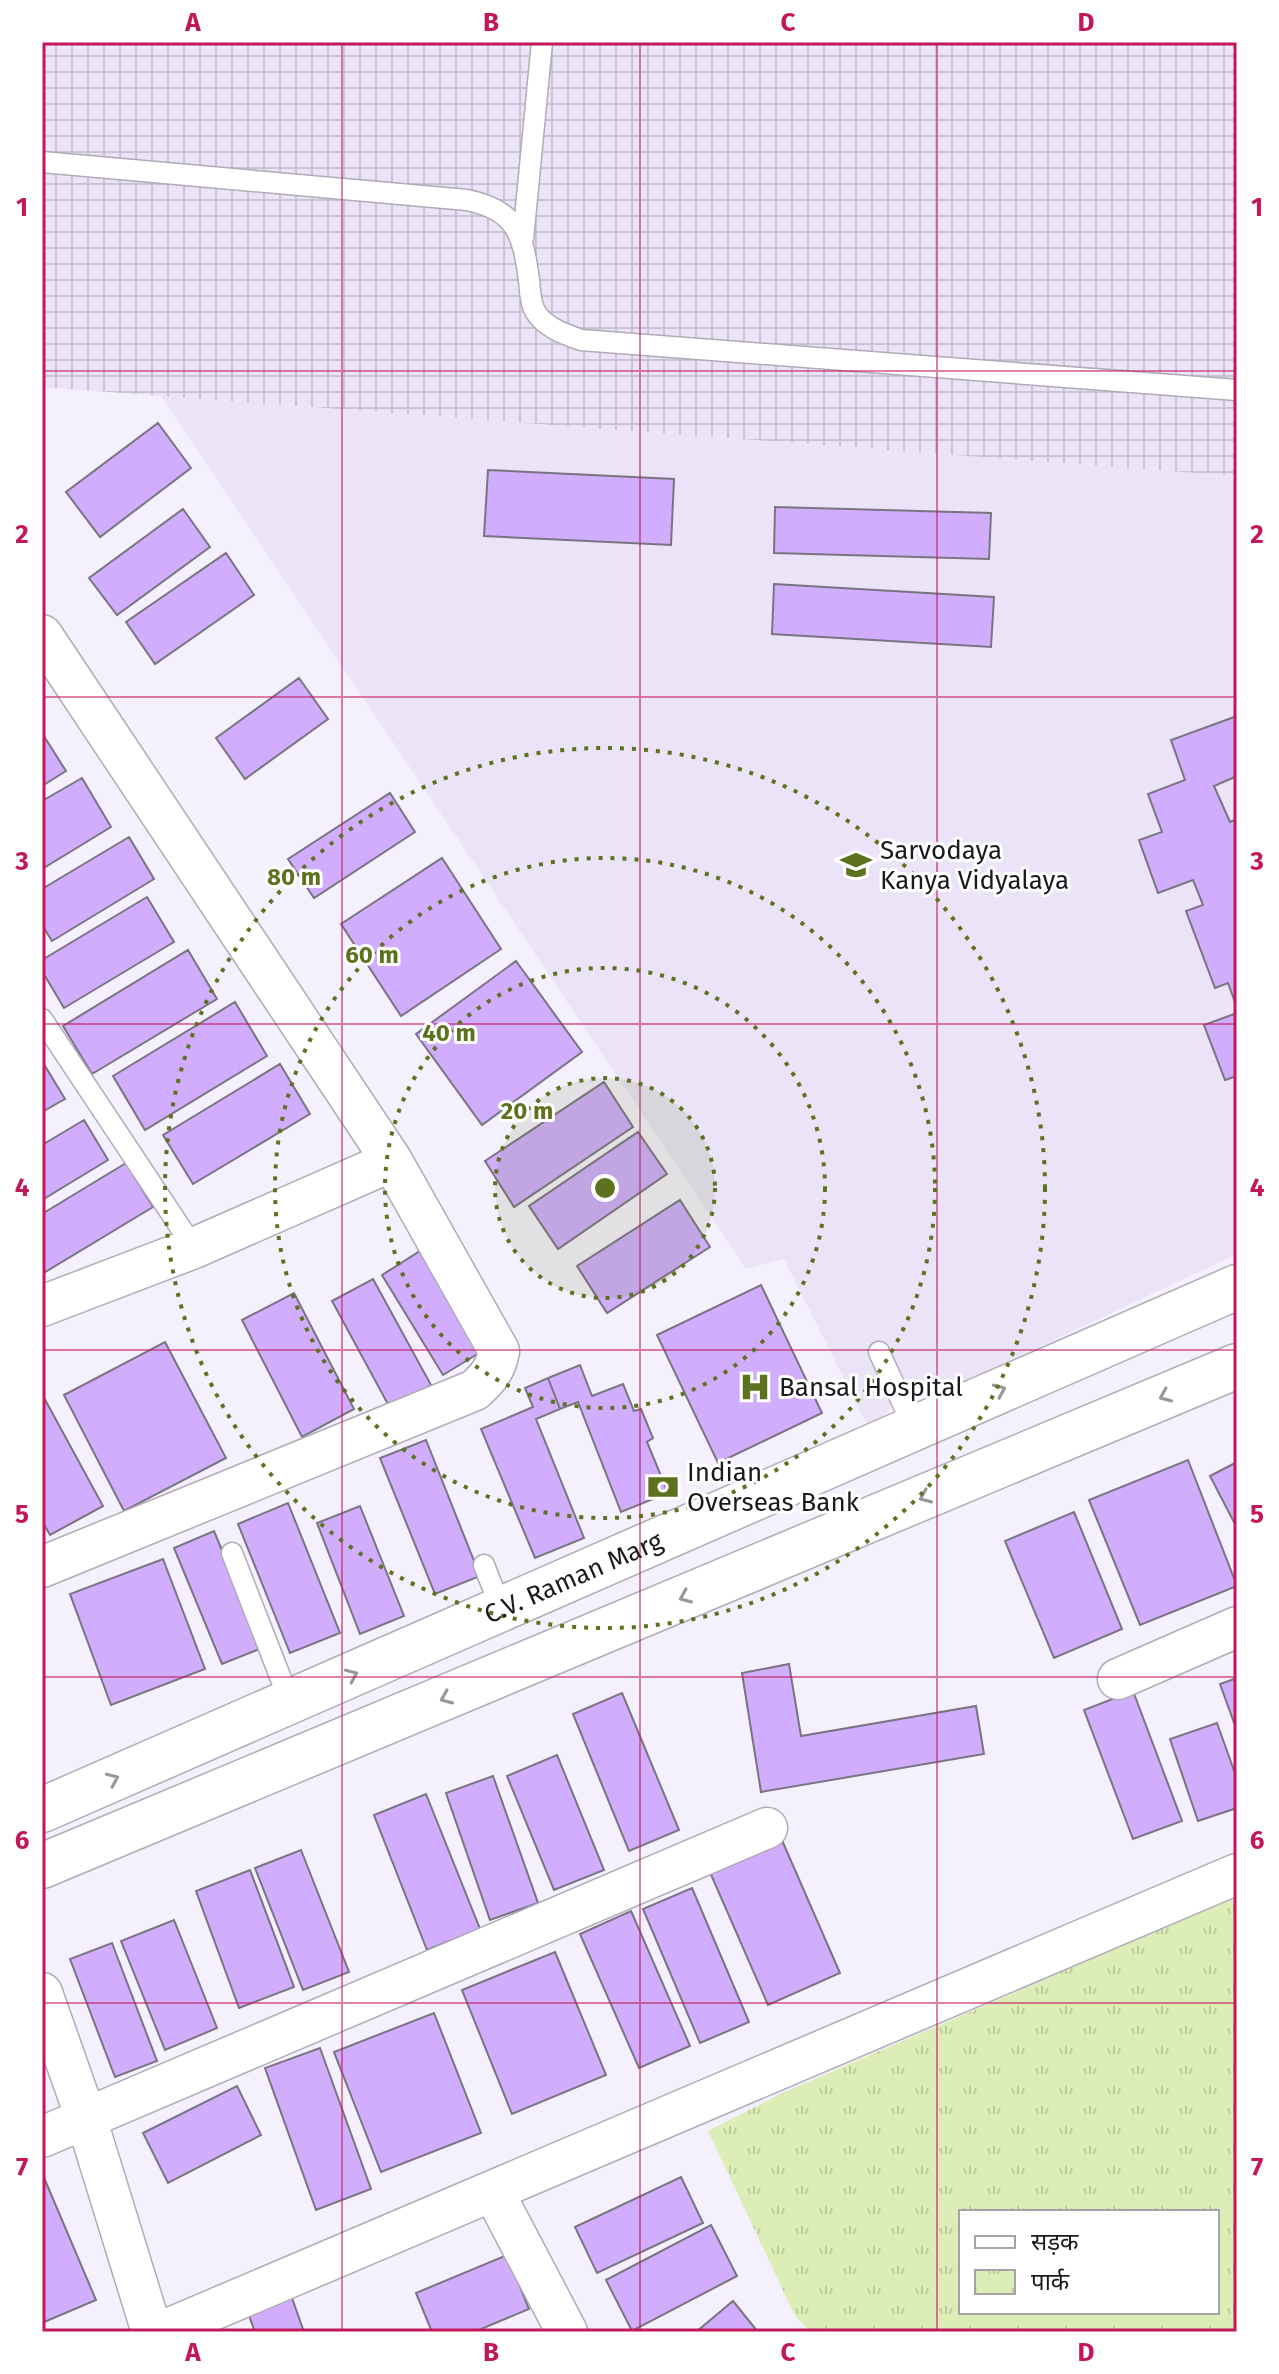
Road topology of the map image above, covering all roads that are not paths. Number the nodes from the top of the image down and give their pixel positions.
1 (542, 42) edge
2 (42, 162) edge
3 (523, 239) junction
4 (1237, 390) edge
5 (42, 635) edge
6 (42, 1019) edge
7 (392, 1161) junction
8 (194, 1248) junction
9 (1237, 1287) edge
10 (42, 1306) edge
11 (879, 1352) dead end
12 (1237, 1366) edge
13 (914, 1428) junction
14 (232, 1553) dead end
15 (484, 1565) dead end
16 (42, 1567) edge
17 (260, 1595) dead end
18 (501, 1609) junction
19 (1237, 1627) edge
20 (1118, 1679) dead end
21 (296, 1699) junction
22 (42, 1810) edge
23 (767, 1828) dead end
24 (42, 1866) edge
25 (1237, 1874) edge
26 (42, 1993) edge
27 (86, 2118) junction
28 (42, 2137) edge
29 (493, 2191) junction
30 (152, 2332) edge
31 (161, 2332) edge
32 (567, 2332) edge

1 - 3 lane
2 - 3 lane
3 - 4 lane
5 - 7 street
6 - 8 lane
7 - 8 street
7 - 16 street
8 - 10 street
13 -> 9 main road, C.V. Raman Marg
11 - 13 lane
12 -> 24 main road
13 - 18 main road, C.V. Raman Marg
14 - 21 lane
15 - 18 lane
17 - 21 lane
21 -> 18 main road, C.V. Raman Marg
19 - 20 street
22 -> 21 main road, C.V. Raman Marg
23 - 27 street
25 - 29 street
26 - 27 street
27 - 28 street
27 - 30 street
29 - 31 street
29 - 32 street

